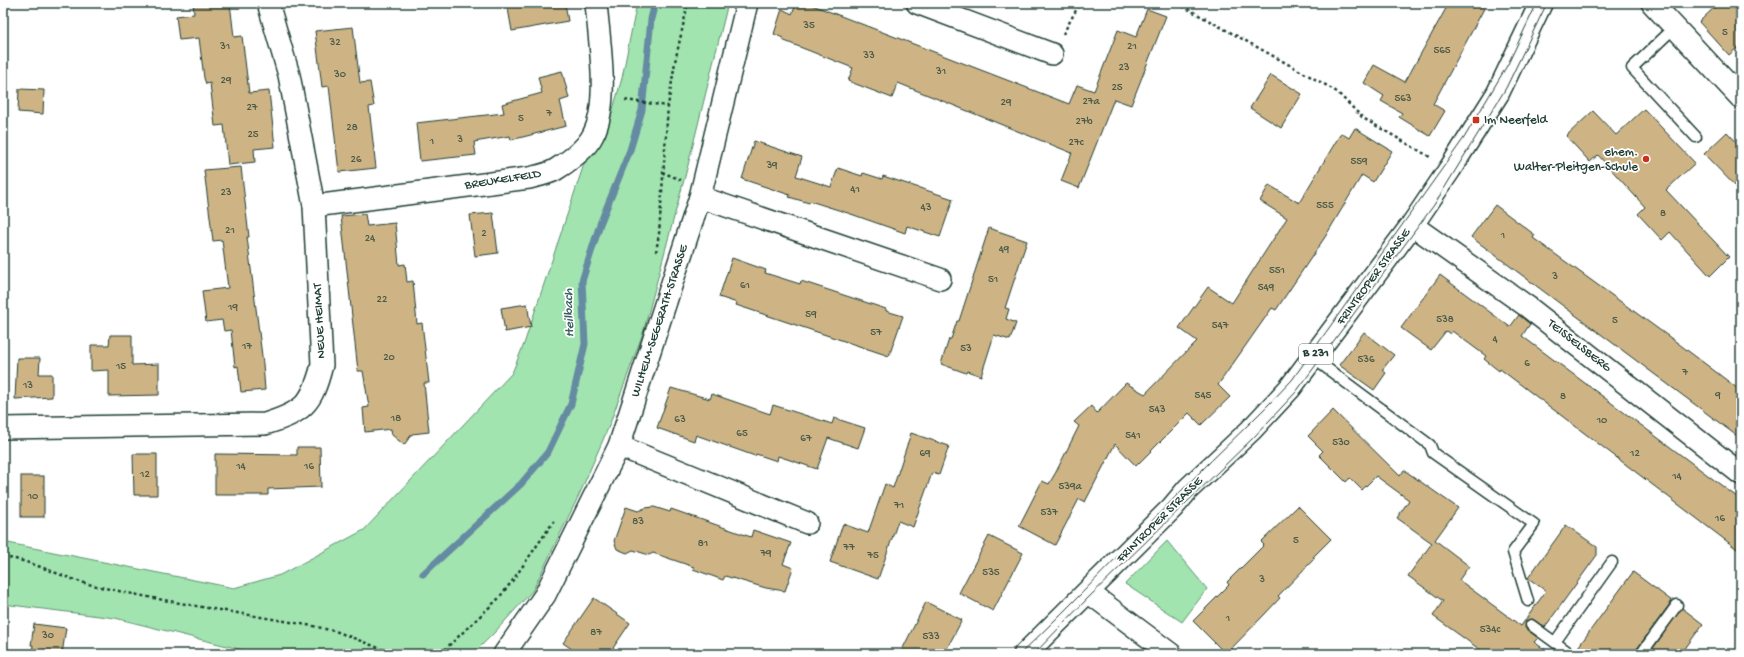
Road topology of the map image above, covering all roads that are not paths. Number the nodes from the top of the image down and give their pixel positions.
1 (268, 3) edge
2 (596, 3) edge
3 (747, 3) edge
4 (917, 3) edge
5 (1542, 3) edge
6 (1652, 3) edge
7 (1675, 27) junction
8 (1052, 54) road end
9 (1741, 98) edge
10 (1696, 137) dead end
11 (700, 197) junction
12 (314, 206) junction
13 (1412, 226) junction
14 (940, 279) dead end
15 (1313, 358) junction
16 (3, 428) edge
17 (620, 446) junction
18 (1741, 474) edge
19 (807, 523) dead end
20 (1612, 562) dead end
21 (1088, 592) junction
22 (1528, 601) dead end
23 (1676, 605) dead end
24 (1531, 625) dead end
25 (1556, 642) junction
26 (504, 654) edge
27 (1025, 654) edge
28 (1171, 654) edge
29 (1571, 654) edge
30 (1641, 654) edge

1 - 12 street, NEUE HEIMAT
2 - 12 street, BREUKELFELD
3 - 11 street, WILHELM-SEGERATH-STRASSE
4 - 8 street
5 - 13 main road, FRINTROPER STRASSE / B 231
6 - 7 street
7 - 9 street
7 - 10 lane
11 - 14 street
11 - 17 street, WILHELM-SEGERATH-STRASSE
12 - 16 street, NEUE HEIMAT
13 - 15 main road, FRINTROPER STRASSE / B 231
13 - 18 street, TEISSELSBERG
15 - 21 main road, FRINTROPER STRASSE / B 231
15 - 22 lane
17 - 19 street
17 - 26 street, WILHELM-SEGERATH-STRASSE
20 - 25 lane
21 - 27 main road, FRINTROPER STRASSE / B 231
21 - 28 street
23 - 30 lane
24 - 25 lane
25 - 29 lane

